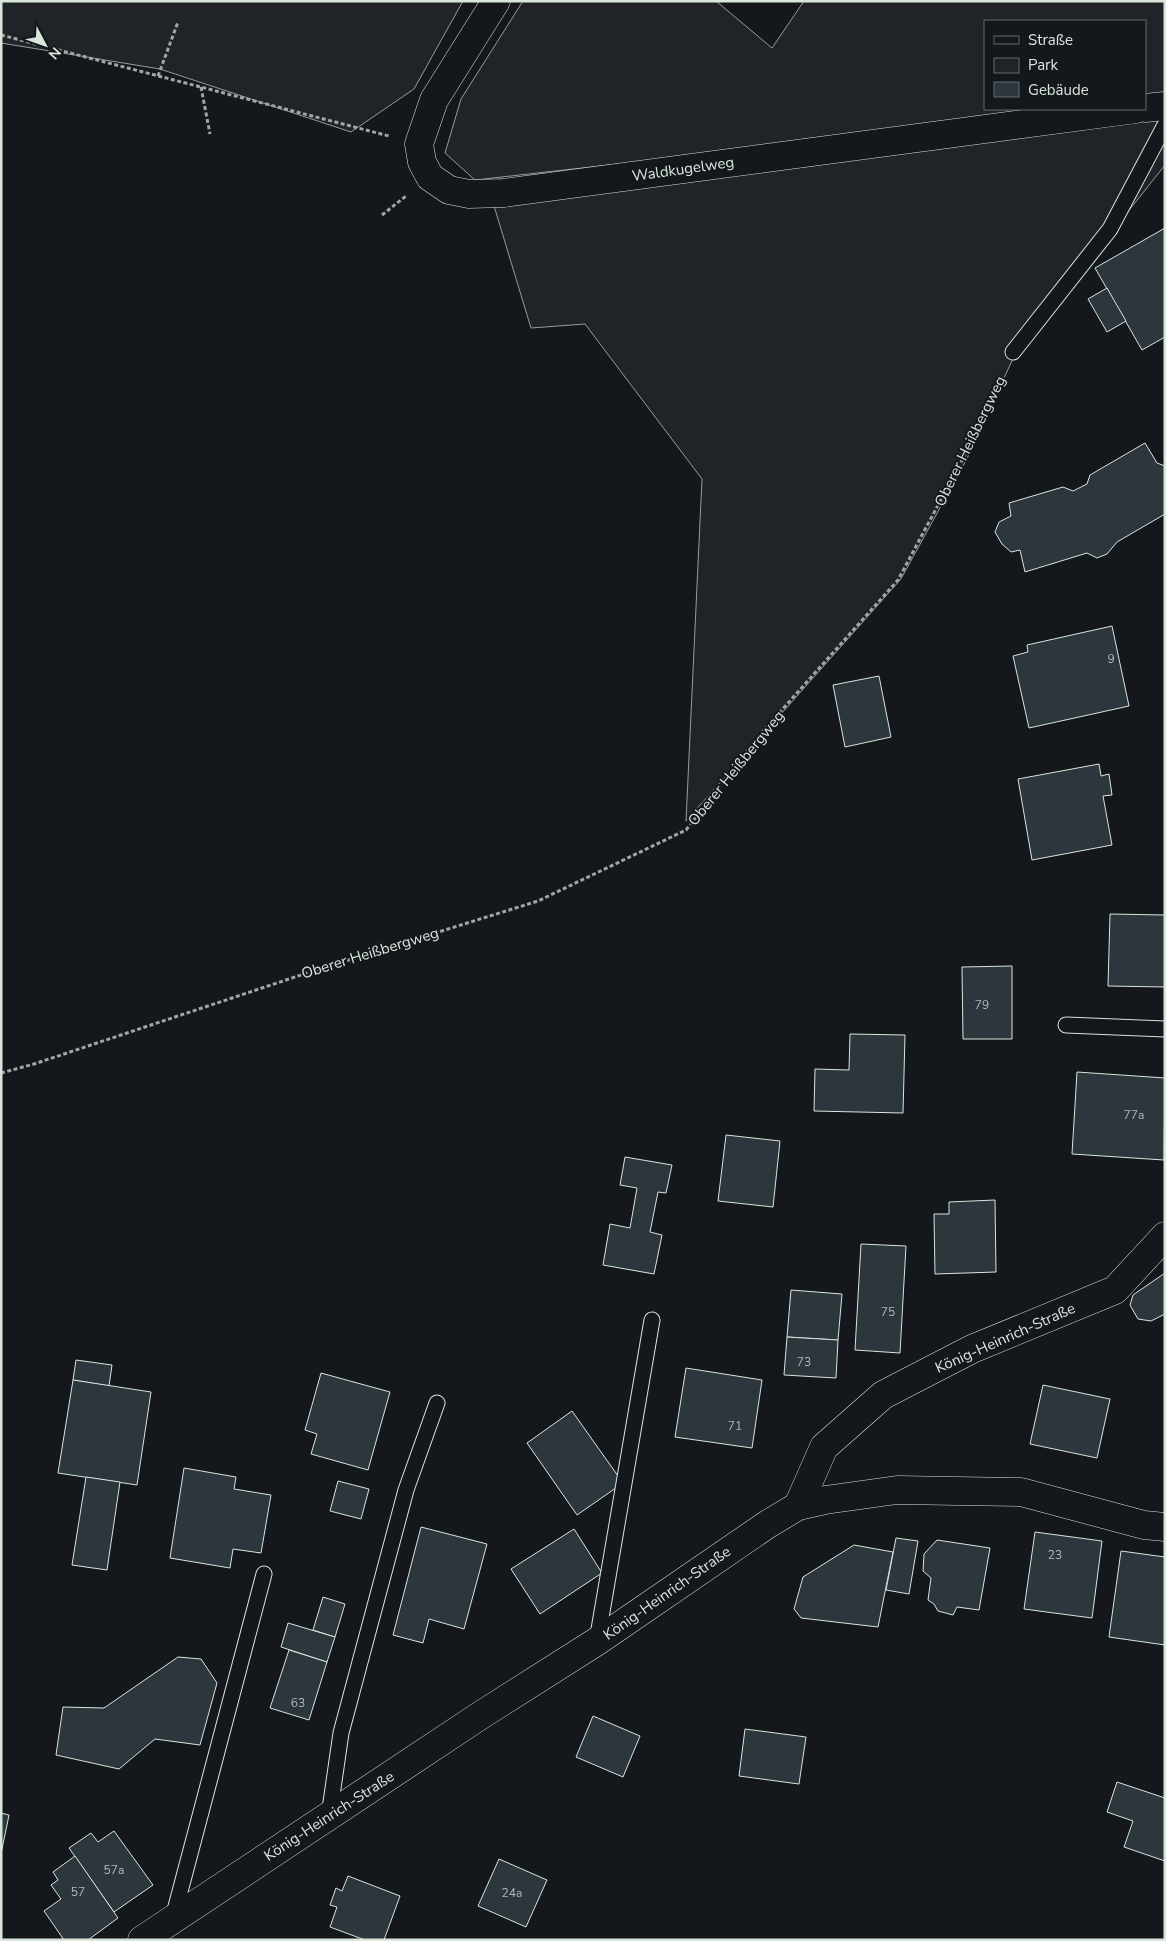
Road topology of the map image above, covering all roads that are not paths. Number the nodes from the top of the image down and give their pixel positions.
1 (496, 1) edge
2 (1165, 106) edge
3 (1146, 108) edge
4 (1128, 110) edge
5 (1165, 125) edge
6 (1013, 352) road end
7 (1066, 1025) dead end
8 (1165, 1029) edge
9 (1165, 1236) edge
10 (652, 1320) dead end
11 (437, 1403) dead end
12 (798, 1506) junction
13 (1165, 1527) edge
14 (264, 1574) dead end
15 (596, 1642) junction
16 (329, 1816) junction
17 (173, 1919) junction
18 (142, 1940) edge

1 - 4 street, Waldkugelweg
2 - 3 street
5 - 6 lane
7 - 8 lane
9 - 12 street, König-Heinrich-Straße
10 - 15 lane
11 - 16 lane
12 - 13 street
12 - 15 street, König-Heinrich-Straße
14 - 17 lane
15 - 16 street, König-Heinrich-Straße
16 - 17 street, König-Heinrich-Straße
17 - 18 street, König-Heinrich-Straße

